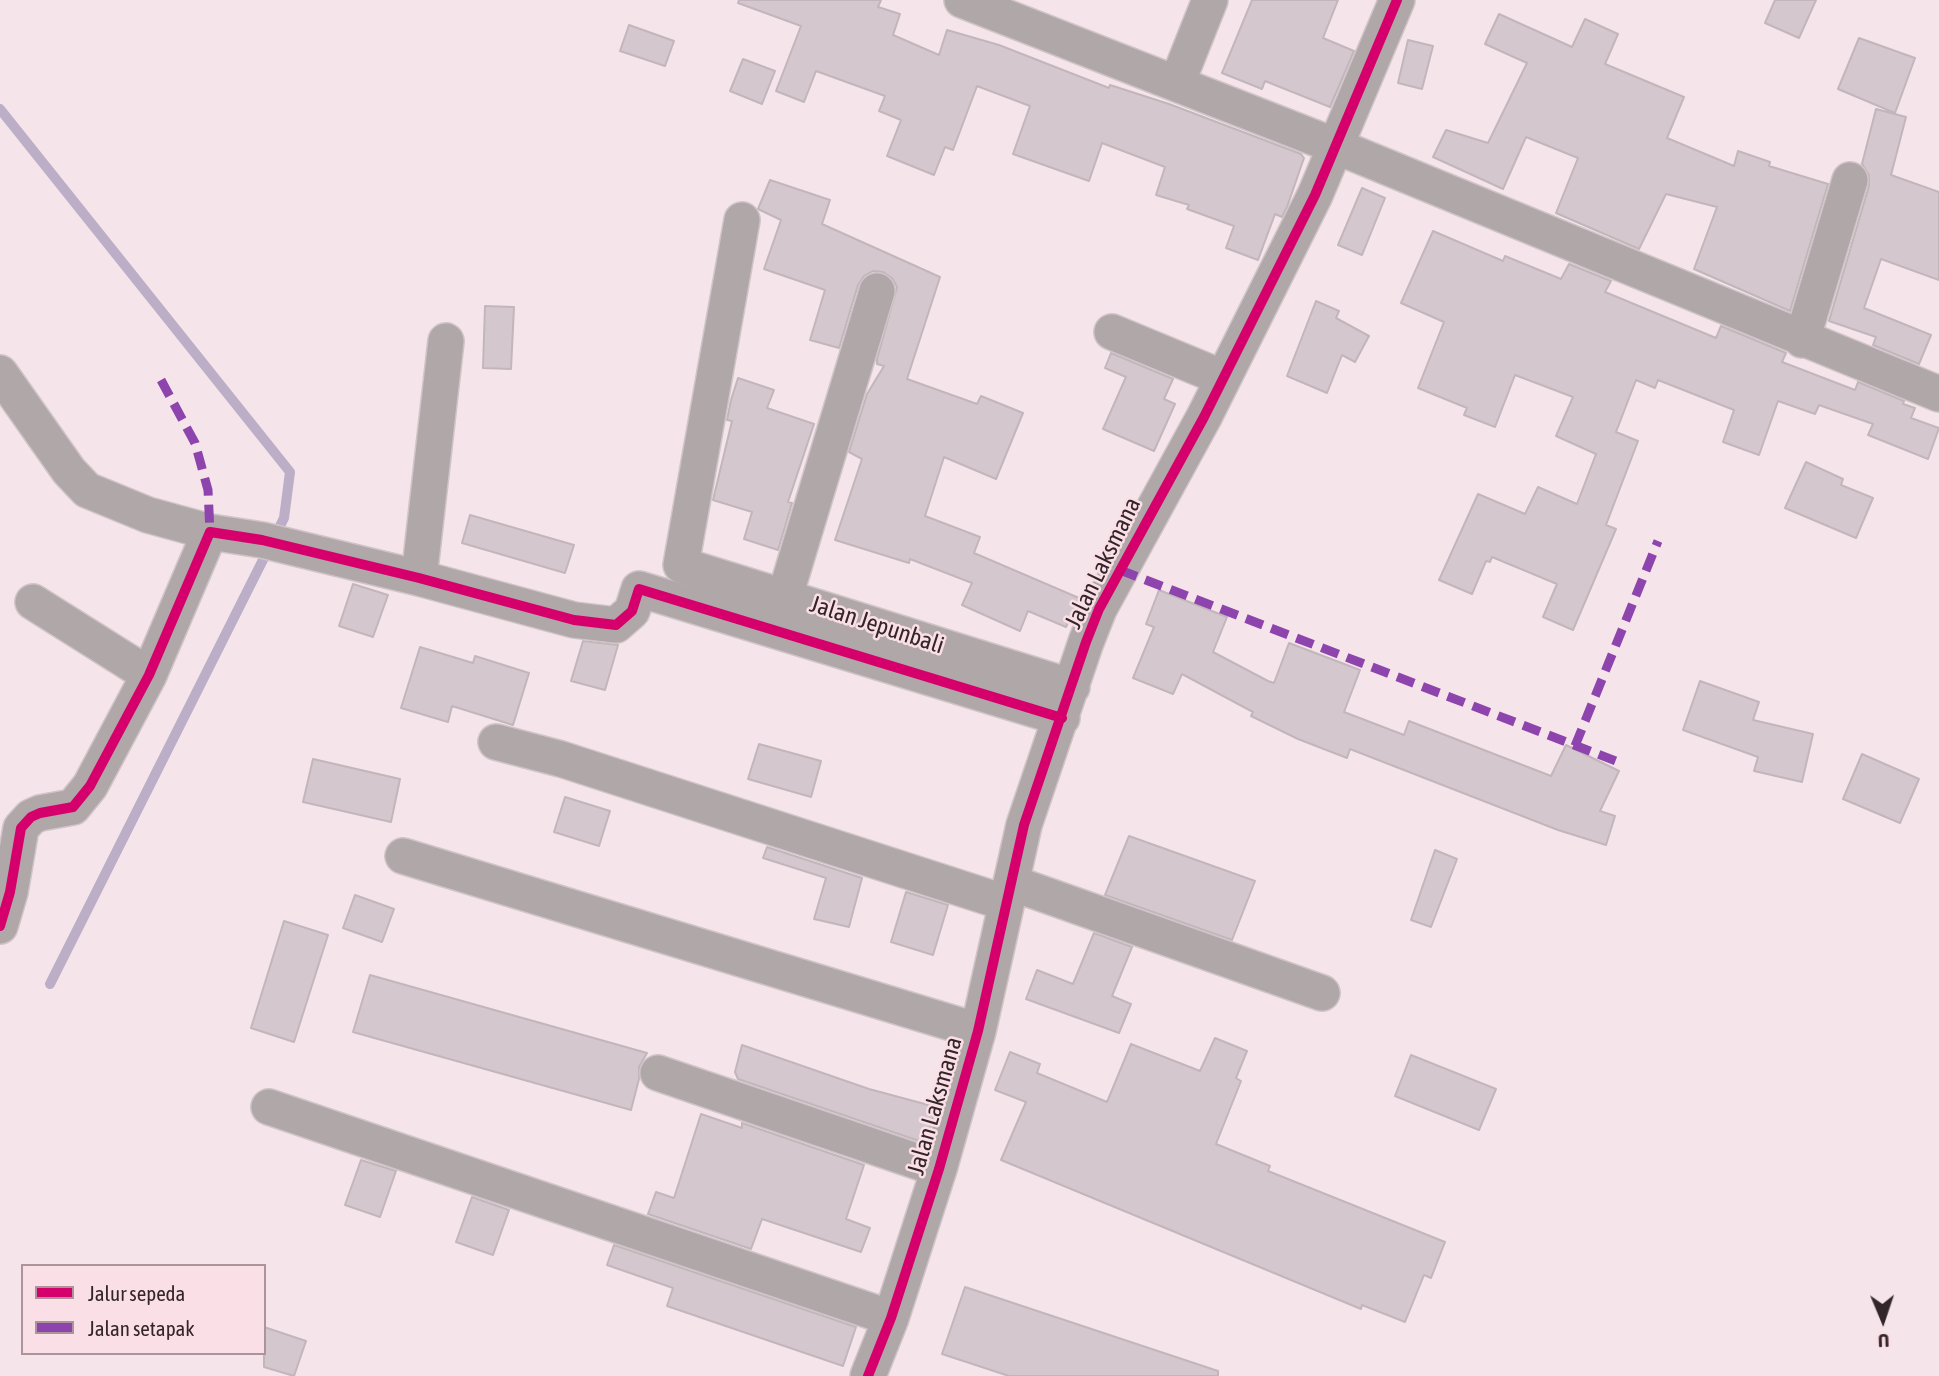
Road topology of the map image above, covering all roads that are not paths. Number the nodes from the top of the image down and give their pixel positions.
1 (962, 0) edge
2 (1210, 0) edge
3 (1397, 0) edge
4 (1177, 83) junction
5 (1338, 147) junction
6 (1850, 180) dead end
7 (742, 220) dead end
8 (877, 291) dead end
9 (1112, 332) dead end
10 (1802, 340) junction
11 (446, 341) dead end
12 (0, 373) edge
13 (1223, 378) junction
14 (1939, 394) edge
15 (210, 532) junction
16 (419, 578) junction
17 (785, 596) junction
18 (33, 601) dead end
19 (149, 676) junction
20 (1067, 703) junction
21 (496, 742) dead end
22 (404, 856) dead end
23 (1009, 893) junction
24 (0, 926) edge
25 (1322, 993) dead end
26 (978, 1031) junction
27 (658, 1073) dead end
28 (269, 1107) dead end
29 (939, 1169) junction
30 (891, 1318) junction
31 (868, 1376) edge

1 - 4 street
2 - 4 street
3 - 5 street, Jalan Laksmana
4 - 5 street
5 - 10 street
5 - 13 street, Jalan Laksmana
6 - 10 street
7 - 17 street, Jalan Jepunbali
8 - 17 street
9 - 13 street
10 - 14 street
11 - 16 street
12 - 15 street
13 - 20 street, Jalan Laksmana
15 - 16 street
15 - 19 street
16 - 20 street
17 - 20 street, Jalan Jepunbali
18 - 19 street
19 - 24 street
20 - 23 street, Jalan Laksmana
21 - 23 street
22 - 26 street
23 - 25 street
23 - 26 street, Jalan Laksmana
26 - 29 street, Jalan Laksmana
27 - 29 street
28 - 30 street
29 - 30 street, Jalan Laksmana
30 - 31 street, Jalan Laksmana

